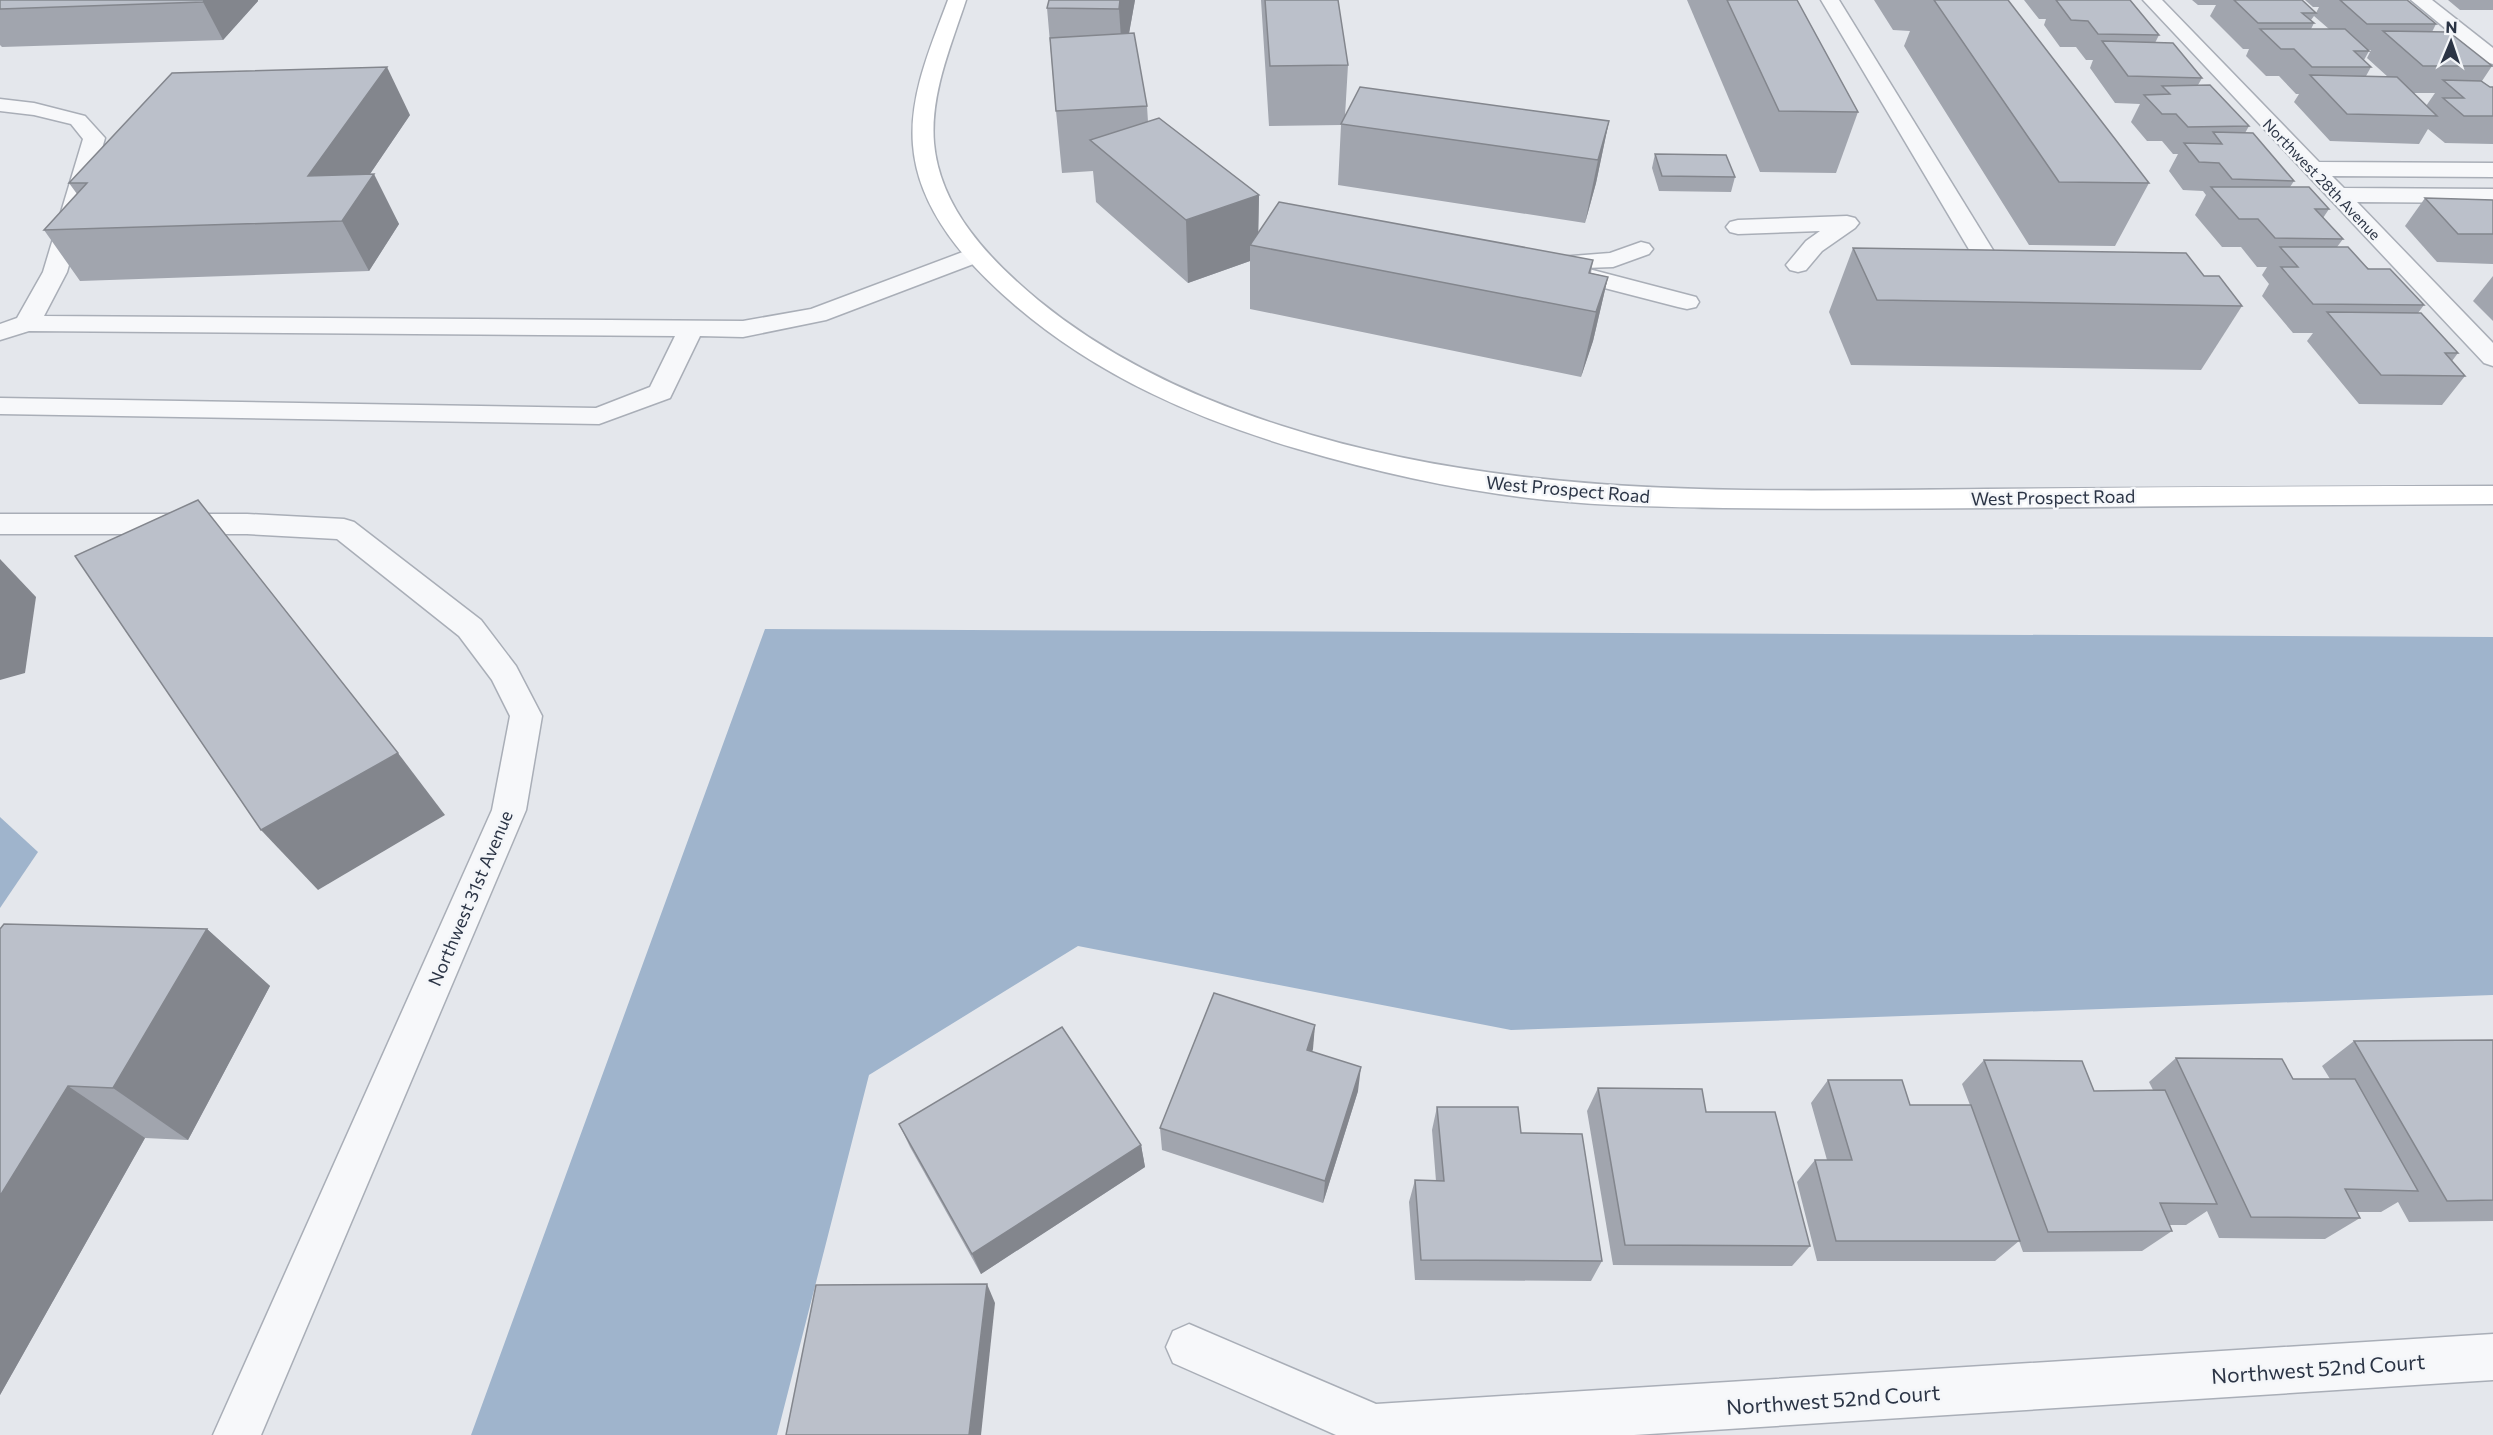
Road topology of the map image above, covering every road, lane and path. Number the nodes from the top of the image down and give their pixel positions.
1 (957, 0) edge
2 (1830, 0) edge
3 (2152, 0) edge
4 (2420, 0) edge
5 (2493, 58) edge
6 (0, 105) edge
7 (2312, 169) junction
8 (2493, 170) edge
9 (2337, 195) junction
10 (2493, 196) edge
11 (1738, 227) dead end
12 (1641, 249) dead end
13 (976, 255) junction
14 (1798, 265) dead end
15 (1992, 268) edge
16 (1687, 302) dead end
17 (27, 323) junction
18 (691, 329) junction
19 (0, 332) edge
20 (2493, 358) edge
21 (0, 406) edge
22 (2493, 495) edge
23 (0, 524) edge
24 (1189, 1347) dead end
25 (2493, 1357) edge
26 (237, 1435) edge

1 - 13 main road, West Prospect Road
2 - 15 street
3 - 7 street, Northwest 28th Avenue
4 - 5 street
6 - 17 street
7 - 8 street
7 - 9 street, Northwest 28th Avenue
9 - 10 street
9 - 20 street, Northwest 28th Avenue
11 - 14 street
12 - 16 street
13 - 18 street
13 - 22 main road, West Prospect Road
17 - 18 street
17 - 19 street
18 - 21 street
23 - 26 street, Northwest 31st Avenue
24 - 25 street, Northwest 52nd Court

